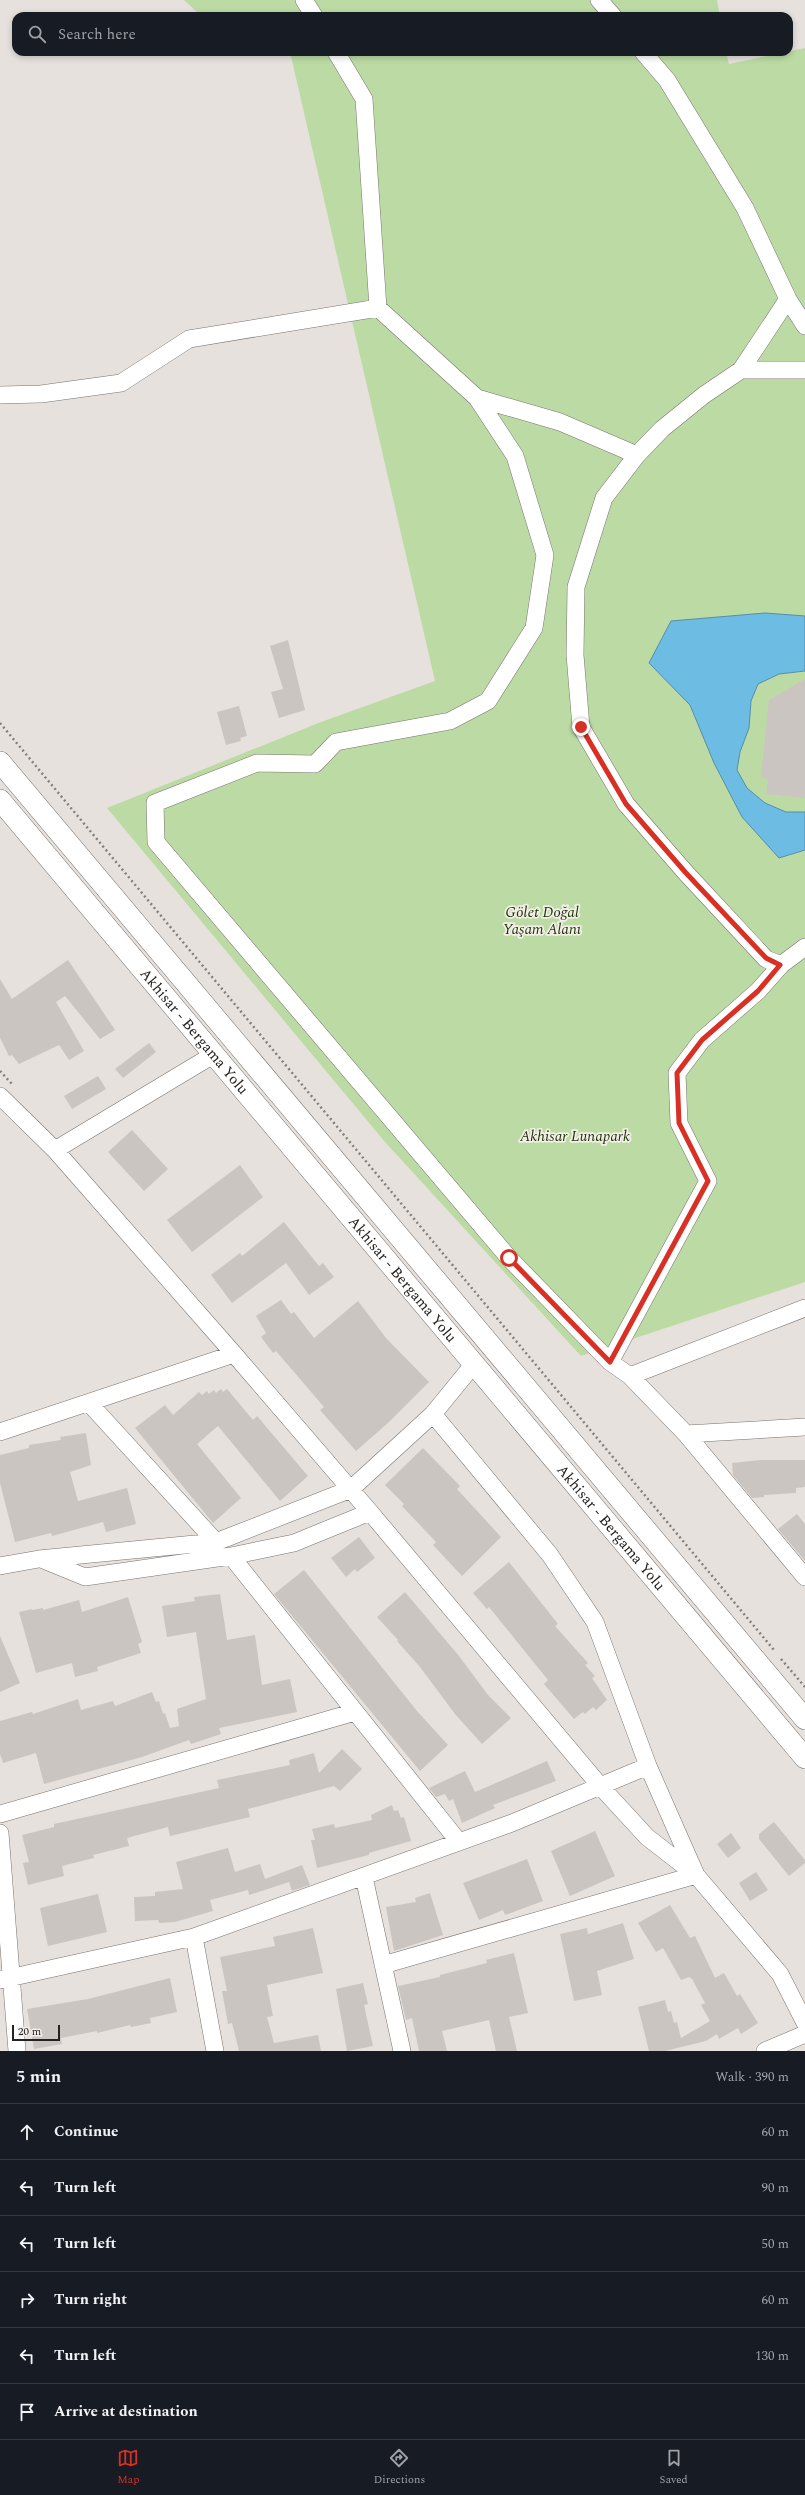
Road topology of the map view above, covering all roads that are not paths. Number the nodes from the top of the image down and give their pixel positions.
1 (304, 0) edge
2 (599, 0) edge
3 (312, 12) edge
4 (610, 12) edge
5 (338, 56) edge
6 (646, 56) edge
7 (788, 299) junction
8 (378, 308) junction
9 (805, 326) edge
10 (741, 370) junction
11 (805, 370) edge
12 (0, 395) edge
13 (477, 398) junction
14 (637, 455) junction
15 (0, 762) edge
16 (0, 800) edge
17 (805, 947) edge
18 (780, 965) junction
19 (213, 1055) junction
20 (0, 1096) edge
21 (55, 1150) junction
22 (805, 1308) edge
23 (234, 1354) junction
24 (610, 1362) junction
25 (473, 1364) junction
26 (630, 1376) junction
27 (89, 1402) junction
28 (432, 1414) junction
29 (805, 1427) edge
30 (0, 1432) edge
31 (686, 1434) junction
32 (351, 1489) junction
33 (370, 1512) junction
34 (216, 1542) junction
35 (231, 1556) junction
36 (39, 1558) junction
37 (0, 1566) edge
38 (805, 1578) edge
39 (355, 1712) junction
40 (805, 1719) edge
41 (805, 1758) edge
42 (648, 1766) junction
43 (601, 1787) junction
44 (0, 1814) edge
45 (0, 1833) edge
46 (459, 1842) junction
47 (696, 1875) junction
48 (364, 1877) junction
49 (194, 1937) junction
50 (383, 1965) junction
51 (6, 1979) edge
52 (805, 2023) edge
53 (805, 2034) edge
54 (17, 2051) edge
55 (216, 2051) edge
56 (402, 2051) edge
57 (765, 2051) edge

1 - 3 street
2 - 4 street
5 - 8 street
6 - 7 street
7 - 9 street
7 - 10 street
8 - 12 street
8 - 13 street
10 - 11 street
10 - 14 street
13 - 14 street
13 - 24 street
14 - 18 street
15 - 40 main road, Akhisar - Bergama Yolu
16 - 19 main road, Akhisar - Bergama Yolu
17 - 18 street
18 - 24 street
19 - 21 street
19 - 25 main road, Akhisar - Bergama Yolu
20 - 21 street
21 - 23 street
22 - 26 street
23 - 27 street
23 - 32 street
24 - 26 street
25 - 28 street
25 - 41 main road, Akhisar - Bergama Yolu
26 - 31 street
27 - 30 street
27 - 34 street
28 - 32 street
28 - 42 street
29 - 31 street
31 - 38 street
32 - 33 street
32 - 34 street
33 - 35 street
33 - 43 street
34 - 36 street
35 - 36 street
35 - 39 street
36 - 37 street
39 - 44 street
39 - 46 street
42 - 43 street
42 - 47 street
43 - 46 street
43 - 47 street
45 - 51 street
46 - 48 street
47 - 50 street
47 - 52 street
48 - 49 street
48 - 50 street
49 - 51 street
49 - 55 street
50 - 56 street
51 - 54 street
53 - 57 street

